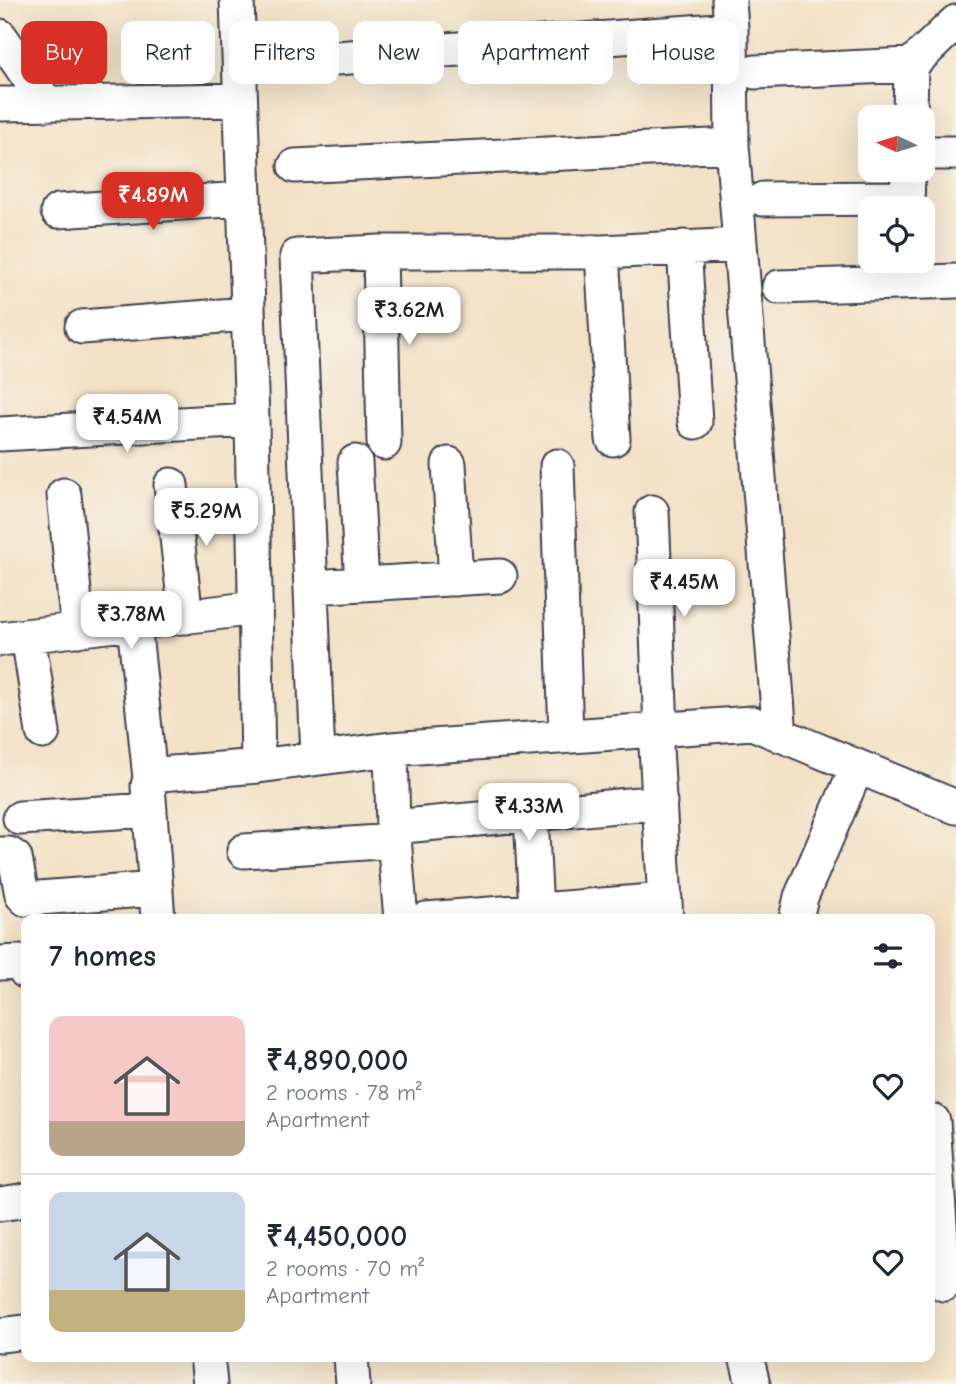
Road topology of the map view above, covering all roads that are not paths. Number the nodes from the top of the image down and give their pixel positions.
1 (237, 0) edge
2 (730, 15) edge
3 (956, 22) edge
4 (0, 36) edge
5 (339, 57) edge
6 (911, 65) junction
7 (755, 72) dead end
8 (239, 100) junction
9 (0, 104) edge
10 (47, 104) junction
11 (910, 105) edge
12 (732, 145) junction
13 (935, 153) edge
14 (956, 153) edge
15 (295, 166) dead end
16 (907, 192) edge
17 (243, 199) junction
18 (763, 199) dead end
19 (58, 211) dead end
20 (740, 245) junction
21 (684, 247) junction
22 (380, 252) junction
23 (602, 252) junction
24 (896, 273) edge
25 (910, 273) edge
26 (956, 281) edge
27 (779, 287) dead end
28 (247, 314) junction
29 (82, 327) dead end
30 (251, 420) junction
31 (695, 422) dead end
32 (0, 434) edge
33 (613, 439) dead end
34 (384, 443) dead end
35 (355, 462) dead end
36 (449, 464) dead end
37 (557, 466) dead end
38 (171, 485) dead end
39 (64, 495) dead end
40 (652, 512) dead end
41 (500, 576) dead end
42 (456, 579) junction
43 (362, 584) junction
44 (311, 587) junction
45 (256, 608) junction
46 (186, 617) junction
47 (134, 623) junction
48 (78, 630) junction
49 (14, 638) edge
50 (659, 729) junction
51 (43, 732) dead end
52 (780, 735) junction
53 (566, 736) junction
54 (391, 749) junction
55 (318, 758) junction
56 (258, 766) junction
57 (858, 767) junction
58 (150, 794) junction
59 (660, 802) junction
60 (956, 807) edge
61 (531, 816) junction
62 (20, 818) dead end
63 (394, 834) junction
64 (244, 851) dead end
65 (0, 854) edge
66 (157, 904) edge
67 (666, 909) edge
68 (536, 910) junction
69 (401, 914) edge
70 (487, 914) edge
71 (797, 914) edge
72 (0, 963) edge
73 (21, 964) edge
74 (935, 1154) edge
75 (21, 1201) edge
76 (0, 1204) edge
77 (943, 1284) edge
78 (21, 1333) edge
79 (0, 1335) edge
80 (208, 1362) edge
81 (351, 1362) edge
82 (748, 1362) edge
83 (210, 1384) edge
84 (353, 1384) edge
85 (753, 1384) edge

1 - 8 street
2 - 5 street
2 - 12 street
3 - 6 street
4 - 10 street
6 - 7 street
6 - 11 street
8 - 10 street
8 - 17 street
9 - 10 street
12 - 15 street
12 - 20 street
13 - 14 street
16 - 18 street
17 - 19 street
17 - 28 street
20 - 21 street
20 - 52 street
21 - 23 street
21 - 31 street
22 - 23 street
22 - 34 street
22 - 44 street
23 - 33 street
24 - 27 street
25 - 26 street
28 - 29 street
28 - 30 street
30 - 32 street
30 - 45 street
35 - 43 street
36 - 42 street
37 - 53 street
38 - 46 street
39 - 48 street
40 - 50 street
41 - 42 street
42 - 43 street
43 - 44 street
44 - 55 street
45 - 46 street
45 - 56 street
46 - 47 street
47 - 48 street
47 - 58 street
48 - 49 street
49 - 51 street
50 - 52 street
50 - 53 street
50 - 59 street
52 - 57 street
53 - 54 street
54 - 55 street
54 - 63 street
55 - 56 street
56 - 58 street
57 - 60 street
57 - 71 street
58 - 62 street
58 - 66 street
59 - 61 street
59 - 67 street
61 - 63 street
61 - 68 street
63 - 64 street
63 - 69 street
65 - 66 street
67 - 68 street
68 - 70 street
72 - 73 street
74 - 77 street
75 - 76 street
78 - 79 street
80 - 83 street
81 - 84 street
82 - 85 street

